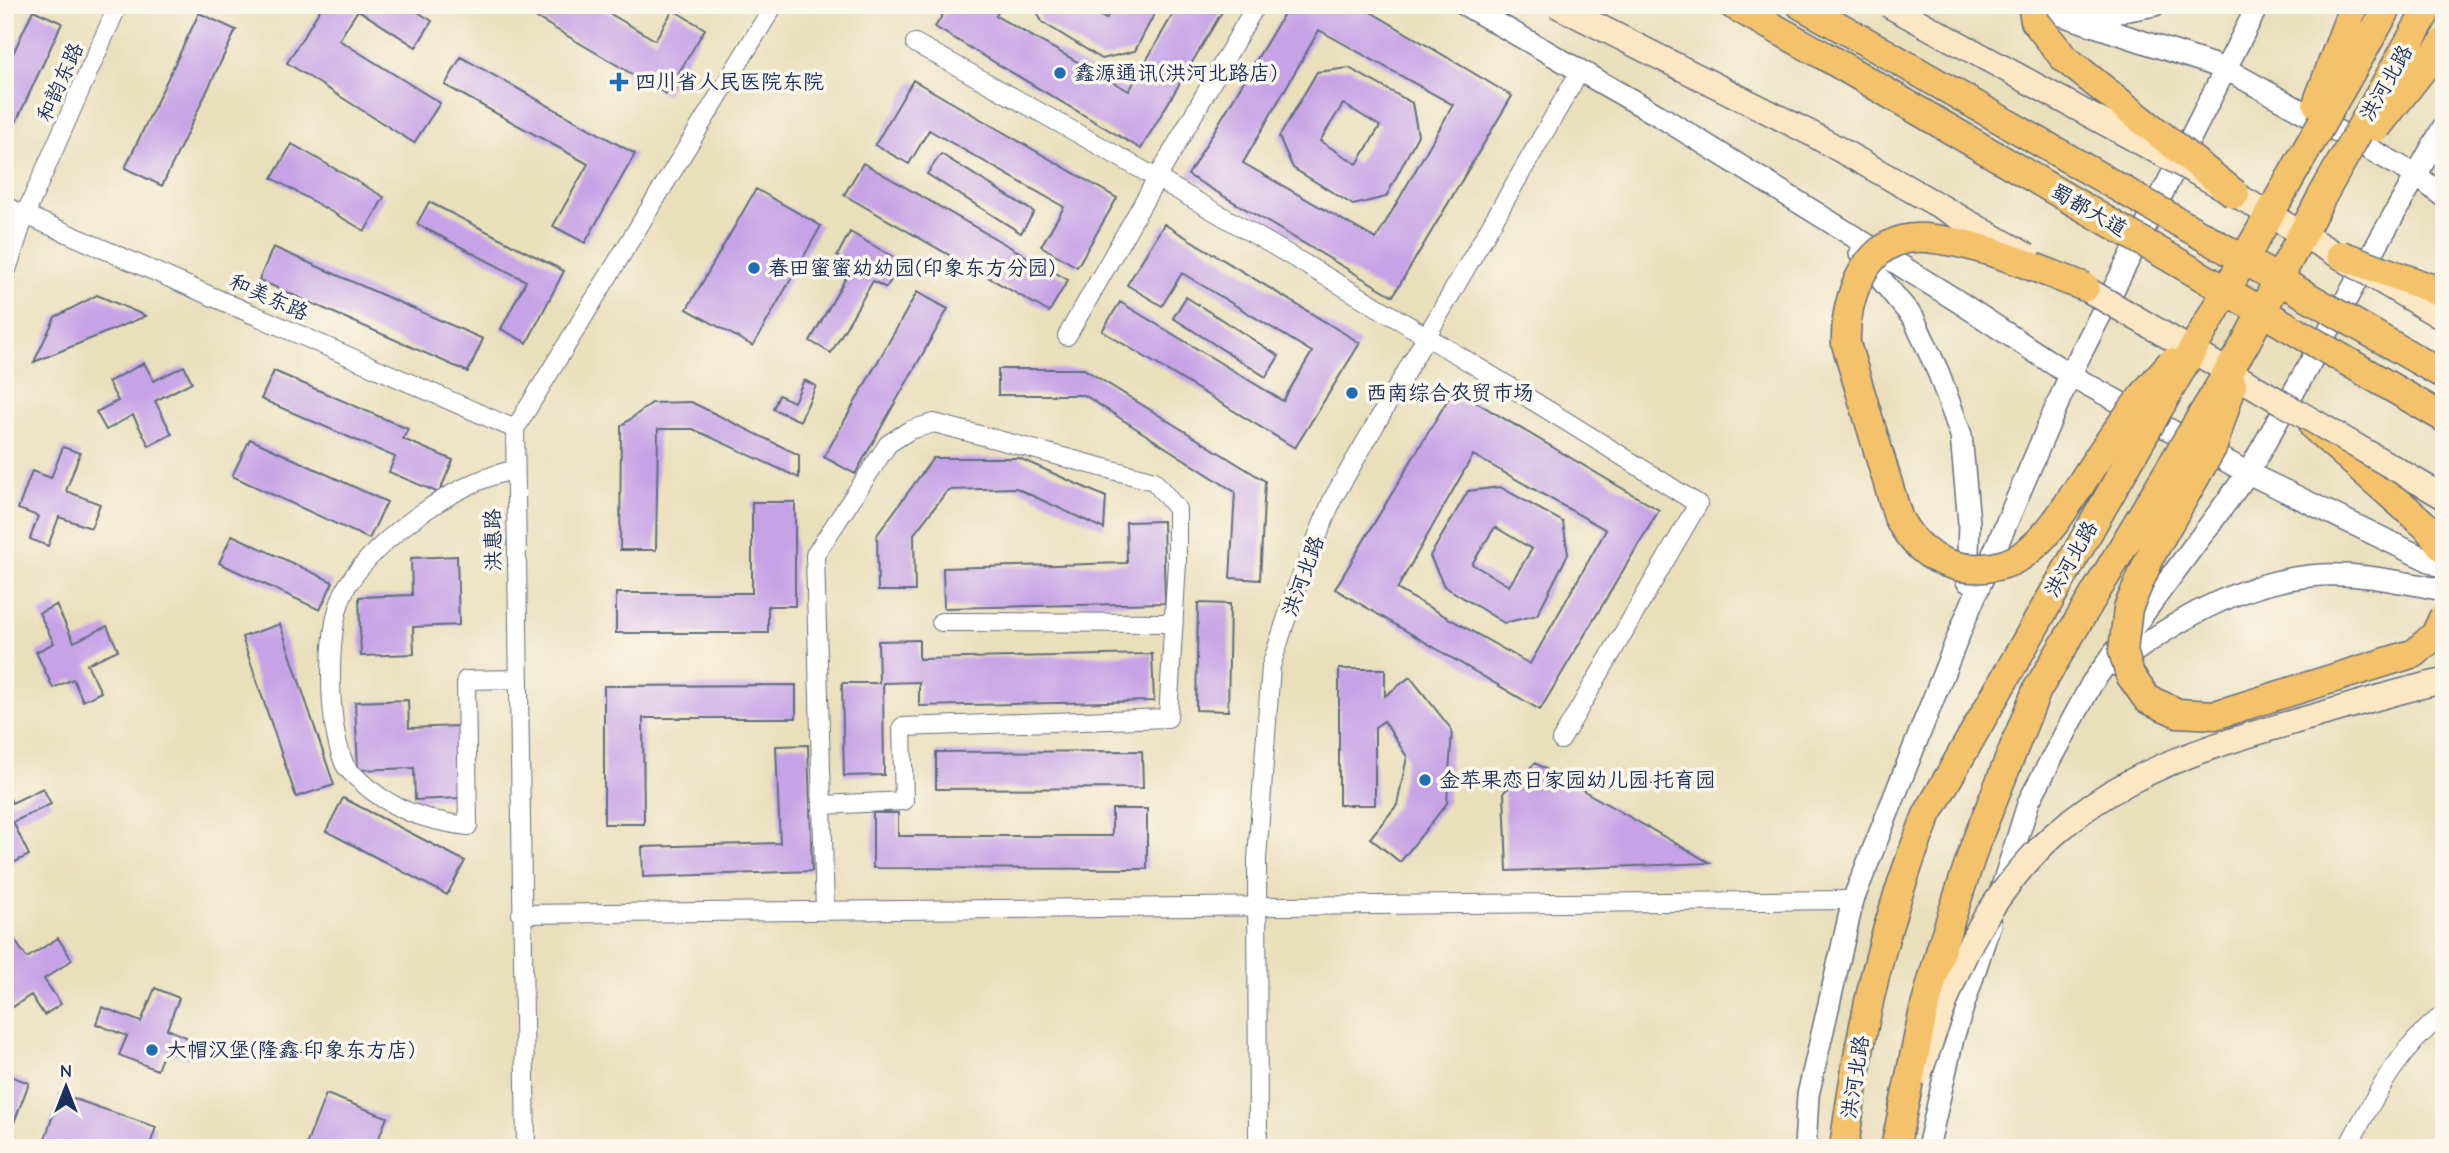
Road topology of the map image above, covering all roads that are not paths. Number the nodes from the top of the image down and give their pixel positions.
1 (118, 5) edge
2 (774, 5) edge
3 (1256, 5) edge
4 (1465, 5) edge
5 (1556, 5) edge
6 (1733, 5) edge
7 (1801, 5) edge
8 (1888, 5) edge
9 (2155, 5) edge
10 (2258, 5) edge
11 (2354, 5) edge
12 (2389, 5) edge
13 (2430, 5) edge
14 (2039, 8) edge
15 (2444, 42) edge
16 (915, 43) dead end
17 (2227, 69) junction
18 (1580, 71) junction
19 (2444, 125) edge
20 (1156, 175) junction
21 (2416, 175) junction
22 (2288, 183) junction
23 (2235, 194) junction
24 (2444, 197) edge
25 (2320, 198) junction
26 (5, 206) edge
27 (25, 215) junction
28 (1836, 225) junction
29 (2340, 255) junction
30 (5, 276) edge
31 (2085, 287) junction
32 (2444, 293) edge
33 (2444, 319) edge
34 (2211, 320) junction
35 (1426, 334) junction
36 (1067, 336) dead end
37 (2246, 342) junction
38 (2070, 375) junction
39 (2444, 375) edge
40 (2293, 409) junction
41 (2444, 418) edge
42 (515, 429) junction
43 (515, 470) junction
44 (2248, 473) junction
45 (2444, 497) edge
46 (2444, 549) edge
47 (2444, 568) edge
48 (2444, 590) edge
49 (2444, 616) edge
50 (1966, 617) junction
51 (941, 622) dead end
52 (1174, 623) junction
53 (519, 678) junction
54 (2444, 681) edge
55 (2092, 683) junction
56 (1562, 740) dead end
57 (823, 805) junction
58 (1853, 900) junction
59 (1257, 906) junction
60 (825, 911) junction
61 (521, 914) junction
62 (2444, 1014) edge
63 (1896, 1141) edge
64 (526, 1148) edge
65 (1258, 1148) edge
66 (1805, 1148) edge
67 (1844, 1148) edge
68 (1928, 1148) edge
69 (2347, 1148) edge

1 - 27 street, 和韵东路
2 - 42 street
3 - 20 street
4 - 18 street
5 - 31 main road, bridge
6 - 41 main road, 蜀都大道, bridge
7 - 39 main road, 蜀都大道, bridge
8 - 23 main road, bridge
9 - 14 street
10 - 17 street
11 - 22 main road, bridge
12 - 22 main road, 洪河北路, bridge
13 - 25 main road, 洪河北路, bridge
14 - 17 street
14 - 23 main road, bridge
15 - 25 main road, bridge
16 - 20 street
17 - 21 street
17 - 38 street
18 - 28 street
18 - 35 street, 洪河北路
19 - 21 street
20 - 35 street
20 - 36 street
21 - 24 street
21 - 44 street
22 - 34 main road, 洪河北路, bridge
23 - 29 main road, bridge
25 - 37 main road, 洪河北路, bridge
26 - 27 street, 和美东路
27 - 30 street, 和韵东路
27 - 42 street, 和美东路
28 - 38 street
28 - 50 street
29 - 32 main road, bridge
29 - 33 main road, bridge
31 - 34 main road, bridge
31 - 40 main road, bridge
34 - 67 main road, 洪河北路, bridge
35 - 56 street
35 - 59 street, 洪河北路
37 - 49 main road, bridge
37 - 63 main road, 洪河北路, bridge
38 - 44 street
38 - 50 street
40 - 45 main road, bridge
40 - 46 main road, bridge
42 - 43 street, 洪惠路
43 - 53 street, 洪惠路
43 - 53 street
44 - 47 street
44 - 55 street
48 - 55 street
50 - 58 street
51 - 52 street
52 - 57 street
52 - 57 street
53 - 61 street, 洪惠路
54 - 63 main road, bridge
55 - 68 street
57 - 60 street
58 - 59 street
58 - 66 street
59 - 60 street
59 - 65 street, 洪河北路
60 - 61 street
61 - 64 street, 洪惠路
62 - 69 street

